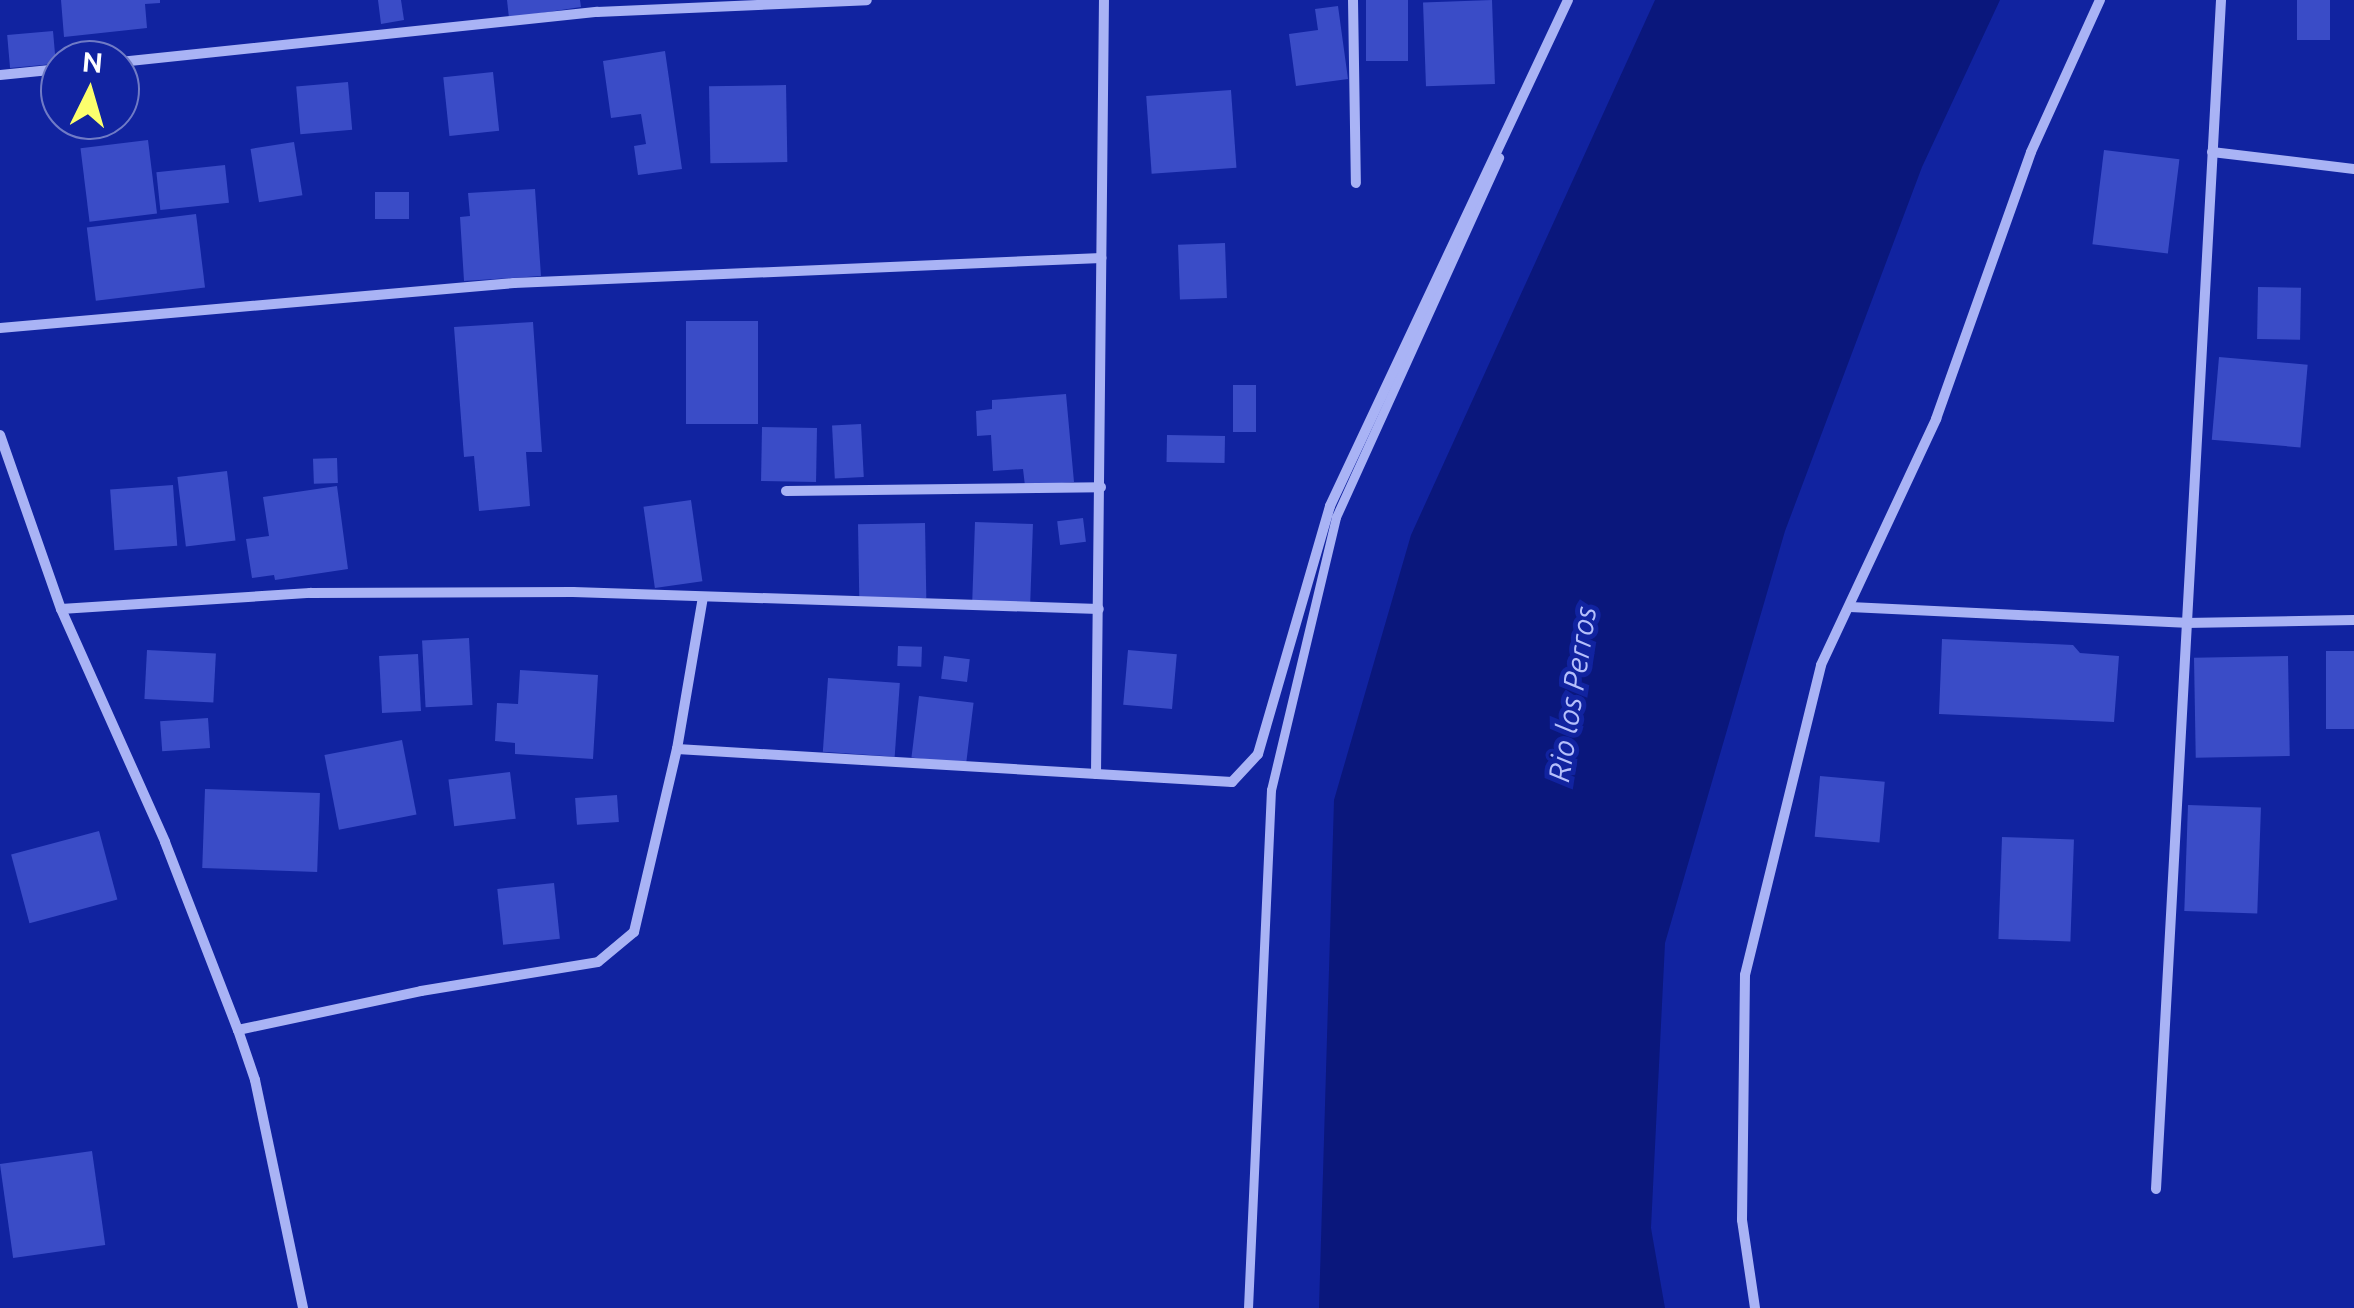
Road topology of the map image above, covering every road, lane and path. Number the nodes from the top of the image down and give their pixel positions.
1 (866, 0) edge
2 (1104, 0) edge
3 (1353, 0) edge
4 (1569, 0) edge
5 (2100, 0) edge
6 (2221, 0) edge
7 (140, 60) edge
8 (40, 71) edge
9 (0, 75) edge
10 (2212, 152) junction
11 (2354, 169) edge
12 (1356, 183) dead end
13 (1101, 258) junction
14 (0, 328) edge
15 (0, 434) edge
16 (1100, 487) junction
17 (786, 491) dead end
18 (703, 597) junction
19 (1850, 607) junction
20 (62, 609) junction
21 (1100, 610) junction
22 (2354, 620) edge
23 (2185, 624) junction
24 (677, 749) junction
25 (1096, 774) junction
26 (238, 1030) junction
27 (2156, 1189) dead end
28 (303, 1308) edge
29 (1248, 1308) edge
30 (1755, 1308) edge

1 - 7 street
2 - 13 street
3 - 12 street
4 - 25 street
4 - 29 street
5 - 19 street
6 - 10 street
8 - 9 street
10 - 11 street
10 - 23 street
13 - 14 street
13 - 16 street
15 - 20 street
16 - 17 street
16 - 21 street
18 - 20 street
18 - 21 street
18 - 24 street
19 - 23 street
19 - 30 street
20 - 26 street
21 - 25 street
22 - 23 street
23 - 27 street
24 - 25 street
24 - 26 street
26 - 28 street

